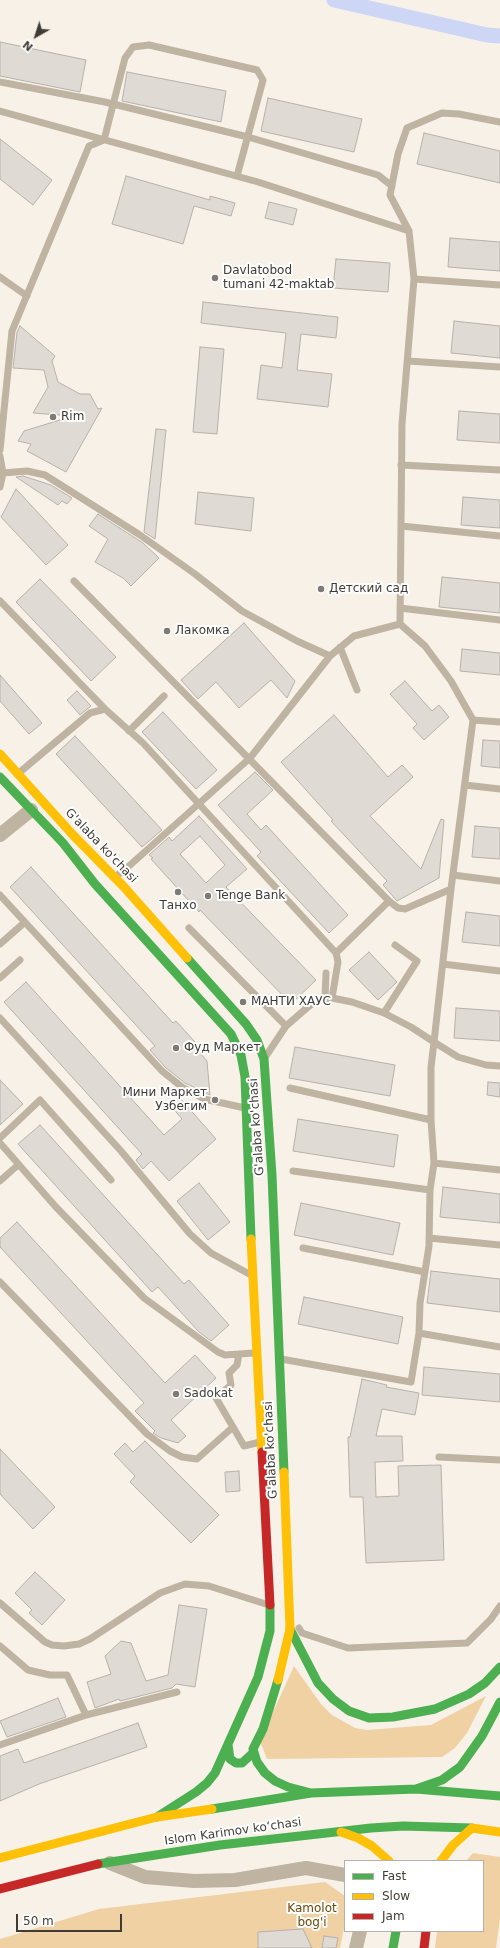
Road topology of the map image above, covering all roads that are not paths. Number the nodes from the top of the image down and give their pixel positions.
1 (0, 82) edge
2 (114, 105) junction
3 (0, 111) edge
4 (500, 122) edge
5 (248, 137) junction
6 (104, 140) junction
7 (237, 176) junction
8 (392, 186) junction
9 (409, 231) junction
10 (0, 277) edge
11 (414, 279) junction
12 (500, 285) edge
13 (27, 296) junction
14 (408, 361) junction
15 (500, 367) edge
16 (0, 450) edge
17 (0, 456) edge
18 (401, 465) junction
19 (500, 470) edge
20 (2, 471) edge
21 (0, 487) edge
22 (401, 526) junction
23 (500, 536) edge
24 (74, 581) dead end
25 (0, 602) edge
26 (400, 608) junction
27 (500, 620) edge
28 (400, 624) junction
29 (340, 647) junction
30 (330, 656) junction
31 (357, 690) dead end
32 (164, 696) dead end
33 (105, 709) junction
34 (473, 720) junction
35 (500, 722) edge
36 (129, 731) junction
37 (0, 754) edge
38 (250, 758) junction
39 (18, 774) junction
40 (0, 777) edge
41 (465, 785) junction
42 (500, 789) edge
43 (198, 805) junction
44 (31, 810) junction
45 (0, 835) edge
46 (453, 875) junction
47 (115, 878) junction
48 (500, 881) edge
49 (451, 889) junction
50 (117, 893) junction
51 (0, 895) edge
52 (389, 901) junction
53 (25, 922) junction
54 (189, 928) dead end
55 (0, 944) edge
56 (395, 945) dead end
57 (336, 953) junction
58 (20, 960) dead end
59 (443, 964) junction
60 (500, 971) edge
61 (326, 973) dead end
62 (0, 978) edge
63 (329, 998) junction
64 (384, 1013) junction
65 (0, 1018) edge
66 (286, 1026) junction
67 (434, 1042) junction
68 (264, 1059) junction
69 (500, 1066) edge
70 (290, 1088) dead end
71 (247, 1109) junction
72 (431, 1120) junction
73 (0, 1138) edge
74 (0, 1143) edge
75 (434, 1163) junction
76 (18, 1165) junction
77 (500, 1170) edge
78 (293, 1171) dead end
79 (110, 1180) dead end
80 (0, 1181) edge
81 (430, 1190) junction
82 (263, 1226) junction
83 (429, 1238) junction
84 (500, 1245) edge
85 (302, 1248) dead end
86 (425, 1272) junction
87 (254, 1277) junction
88 (0, 1282) edge
89 (419, 1333) junction
90 (500, 1347) edge
91 (256, 1353) junction
92 (239, 1354) junction
93 (278, 1358) junction
94 (233, 1427) junction
95 (262, 1442) junction
96 (439, 1457) dead end
97 (500, 1460) edge
98 (0, 1603) edge
99 (270, 1605) junction
100 (500, 1606) edge
101 (290, 1615) junction
102 (290, 1629) junction
103 (0, 1646) edge
104 (500, 1668) edge
105 (177, 1692) dead end
106 (500, 1702) edge
107 (86, 1715) junction
108 (0, 1745) edge
109 (228, 1745) junction
110 (254, 1752) junction
111 (416, 1789) junction
112 (311, 1793) junction
113 (500, 1796) edge
114 (157, 1817) junction
115 (474, 1828) junction
116 (338, 1831) junction
117 (500, 1832) edge
118 (0, 1858) edge
119 (388, 1860) edge
120 (442, 1860) edge
121 (108, 1862) junction
122 (344, 1875) edge
123 (0, 1889) edge
124 (360, 1932) edge
125 (396, 1932) edge
126 (426, 1932) edge
127 (356, 1948) edge
128 (393, 1948) edge
129 (424, 1948) edge

1 - 2 lane
2 - 5 lane
2 - 5 lane
2 - 6 lane
3 - 6 lane
4 - 8 lane
5 - 7 lane
5 - 8 lane
6 - 7 lane
6 - 13 lane
7 - 9 lane
8 - 9 lane
9 - 11 lane
10 - 13 lane
11 - 12 lane
11 - 14 lane
13 - 16 lane
14 - 15 lane
14 - 18 lane
17 - 20 lane
18 - 19 lane
18 - 22 lane
20 - 21 lane
20 - 30 lane
22 - 23 lane
22 - 26 lane
24 - 38 lane
25 - 33 lane
26 - 27 lane
26 - 28 lane
28 - 29 lane
28 - 34 lane
29 - 30 lane
29 - 31 lane
30 - 38 lane
32 - 36 lane
33 - 36 lane
33 - 39 lane
34 - 35 lane
34 - 41 lane
36 - 43 lane
37 - 39 main road, G'alaba ko'chasi
38 - 43 lane
38 - 52 lane
39 - 47 main road, G'alaba ko'chasi
40 - 44 main road, G'alaba ko'chasi
41 - 42 lane
41 - 46 lane
43 - 47 lane
43 - 57 lane
44 - 45 street
44 - 50 main road, G'alaba ko'chasi
46 - 48 lane
46 - 49 lane
47 - 50 main road, G'alaba ko'chasi
49 - 52 lane
49 - 59 lane
50 - 68 main road, G'alaba ko'chasi
50 - 71 main road, G'alaba ko'chasi
51 - 53 lane
52 - 57 lane
53 - 55 lane
53 - 71 lane
54 - 66 lane
56 - 64 lane
57 - 63 lane
58 - 62 lane
59 - 60 lane
59 - 67 lane
61 - 63 lane
63 - 64 lane
63 - 66 lane
64 - 67 lane
65 - 87 lane
66 - 68 lane
67 - 69 lane
67 - 72 lane
68 - 82 main road, G'alaba ko'chasi
70 - 72 lane
71 - 82 main road, G'alaba ko'chasi
72 - 75 lane
73 - 79 lane
74 - 76 lane
75 - 77 lane
75 - 81 lane
76 - 80 lane
76 - 92 lane
78 - 81 lane
81 - 83 lane
82 - 87 main road, G'alaba ko'chasi
82 - 93 main road, G'alaba ko'chasi
83 - 84 lane
83 - 86 lane
85 - 86 lane
86 - 89 lane
87 - 91 main road, G'alaba ko'chasi
88 - 94 lane
89 - 90 lane
89 - 93 lane
91 - 92 lane
91 - 95 main road, G'alaba ko'chasi
92 - 94 lane
93 - 101 main road, G'alaba ko'chasi
94 - 95 lane
95 - 99 main road, G'alaba ko'chasi
96 - 97 lane
98 - 99 lane
99 - 109 main road, G'alaba ko'chasi
100 - 101 lane
101 - 102 main road, G'alaba ko'chasi
102 - 104 main road
102 - 110 main road
103 - 107 lane
105 - 107 lane
106 - 111 main road
107 - 108 lane
109 - 110 main road
109 - 114 main road, G'alaba ko'chasi
110 - 112 main road
111 - 112 main road
111 - 113 main road
112 - 114 main road
114 - 118 main road
115 - 116 main road, Islom Karimov koʻchasi
115 - 117 main road, Islom Karimov koʻchasi
115 - 120 main road
116 - 119 main road
116 - 121 main road, Islom Karimov koʻchasi
121 - 122 street
121 - 123 main road, Islom Karimov koʻchasi
124 - 127 street
125 - 128 main road
126 - 129 main road

